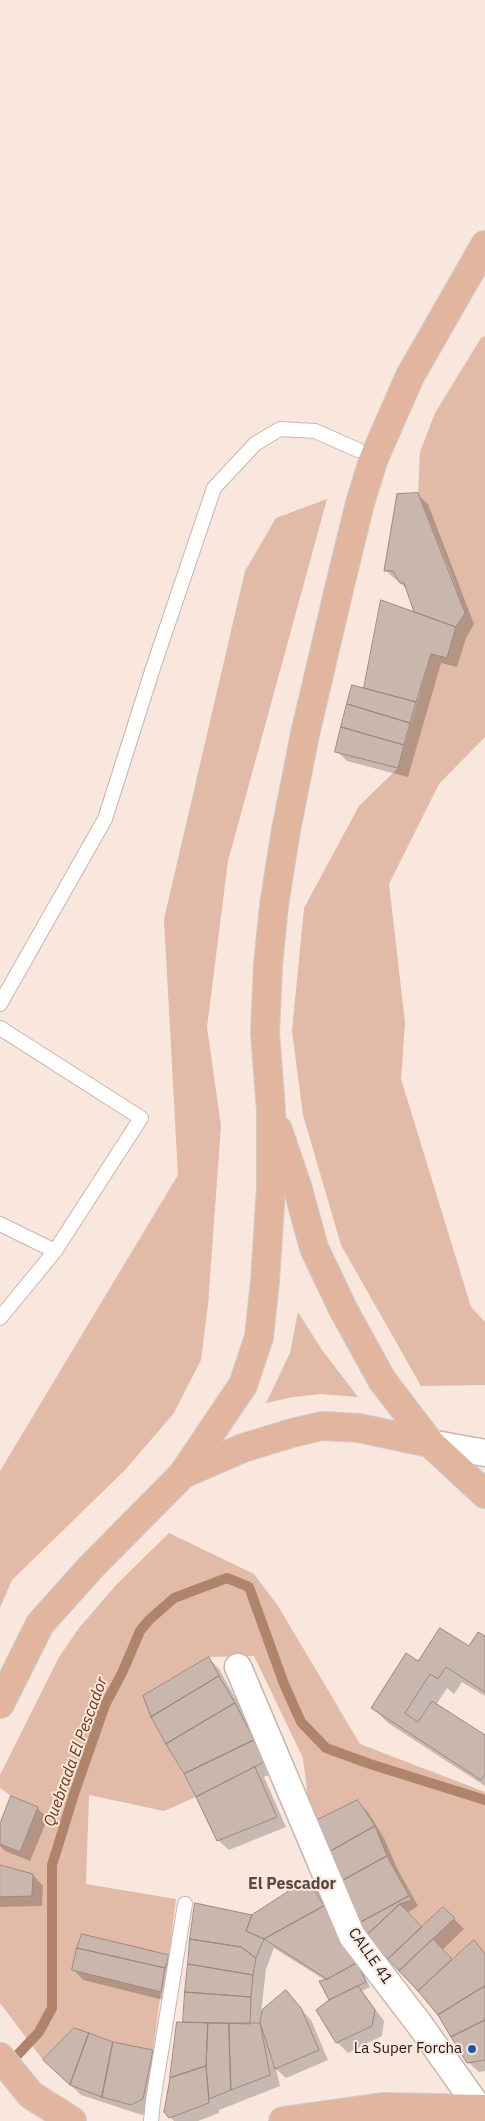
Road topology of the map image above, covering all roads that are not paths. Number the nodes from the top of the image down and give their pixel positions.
1 (485, 245) edge
2 (358, 450) dead end
3 (0, 1004) edge
4 (0, 1028) edge
5 (271, 1110) junction
6 (0, 1224) edge
7 (55, 1251) junction
8 (0, 1318) edge
9 (430, 1443) junction
10 (485, 1453) edge
11 (182, 1474) junction
12 (485, 1494) edge
13 (238, 1667) dead end
14 (0, 1704) edge
15 (185, 1904) dead end
16 (0, 2057) edge
17 (483, 2112) edge
18 (72, 2121) edge
19 (151, 2121) edge
20 (282, 2121) edge

1 - 5 main road
2 - 3 lane
4 - 7 lane
5 - 9 main road
5 - 11 main road
6 - 7 lane
7 - 8 lane
9 - 10 street
9 - 11 main road
9 - 12 main road
11 - 14 main road
13 - 17 street, CALLE 41
15 - 19 lane
16 - 18 main road
17 - 20 main road

